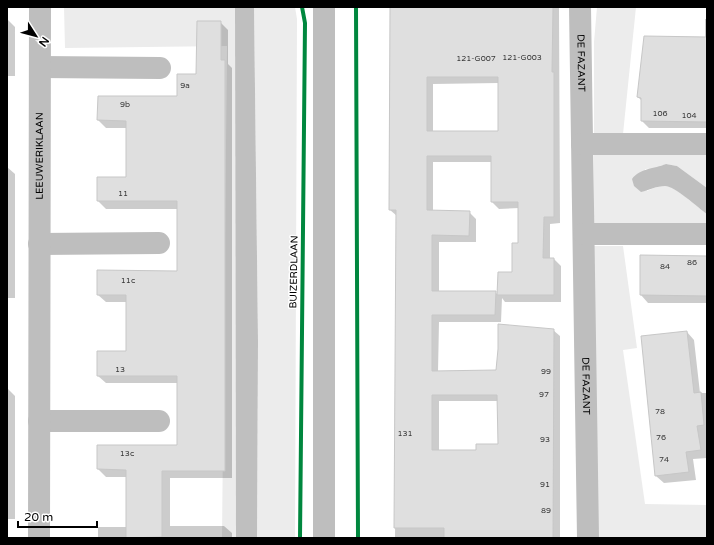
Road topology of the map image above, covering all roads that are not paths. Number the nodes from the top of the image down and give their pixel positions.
1 (40, 7) edge
2 (324, 7) edge
3 (580, 7) edge
4 (40, 67) junction
5 (160, 68) dead end
6 (582, 144) junction
7 (707, 144) edge
8 (584, 234) junction
9 (707, 234) edge
10 (159, 243) dead end
11 (39, 244) junction
12 (39, 421) junction
13 (159, 421) dead end
14 (39, 538) edge
15 (324, 538) edge
16 (588, 538) edge

1 - 4 street, LEEUWERIKLAAN
2 - 15 street
3 - 6 street, DE FAZANT
4 - 5 street
4 - 11 street, LEEUWERIKLAAN
6 - 7 street
6 - 8 street, DE FAZANT
8 - 9 street
8 - 16 street, DE FAZANT
10 - 11 street
11 - 12 street, LEEUWERIKLAAN
12 - 13 street
12 - 14 street, LEEUWERIKLAAN

